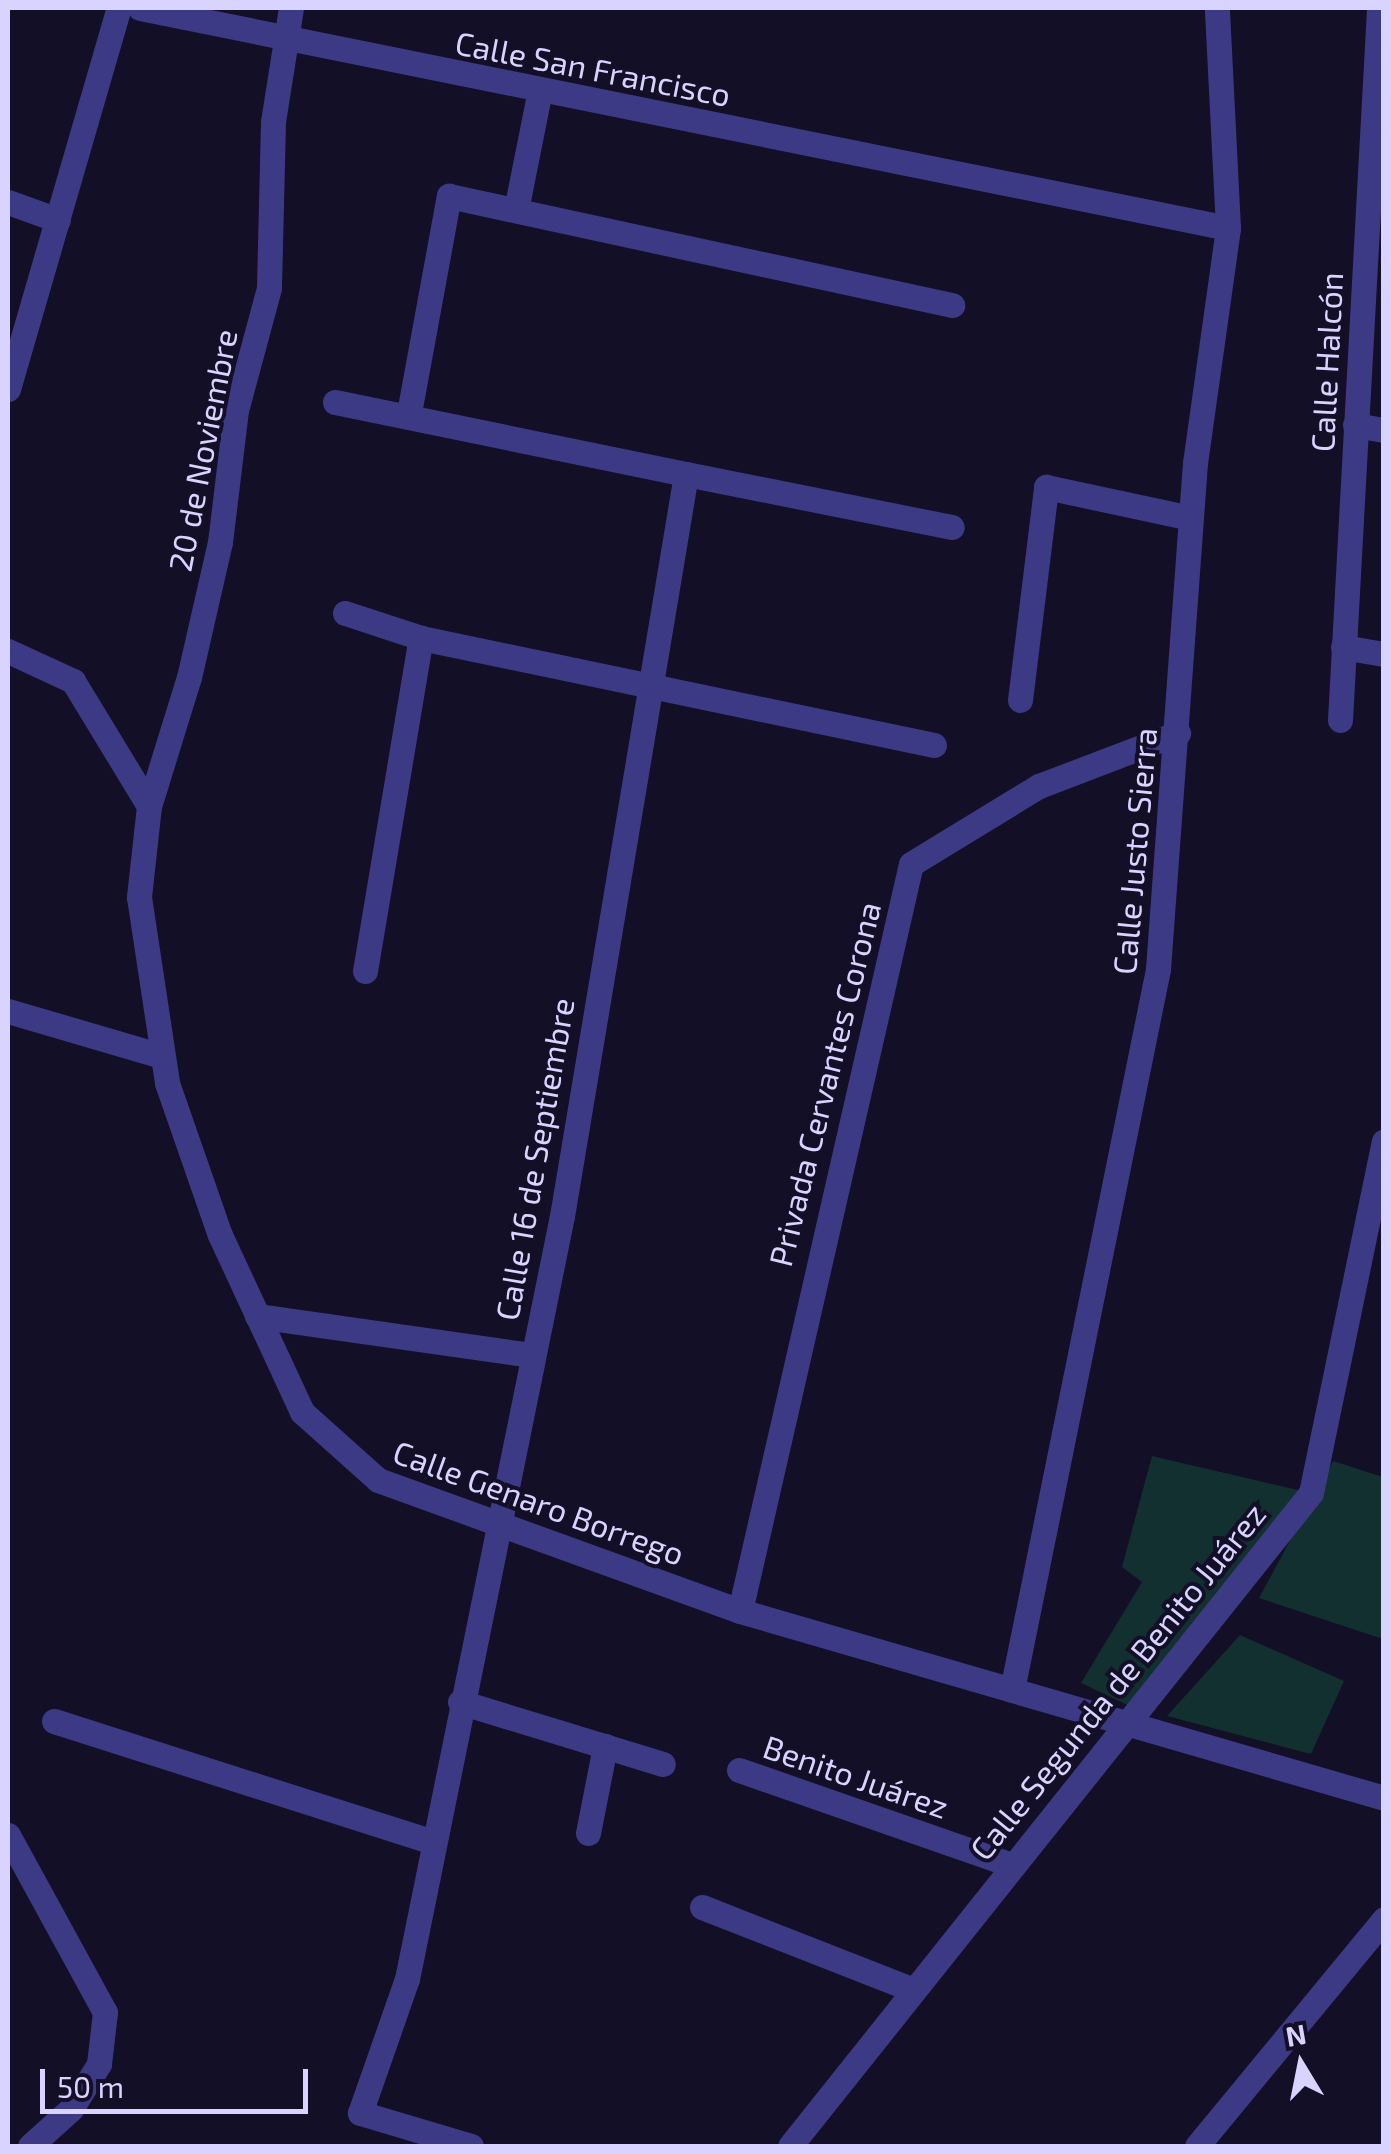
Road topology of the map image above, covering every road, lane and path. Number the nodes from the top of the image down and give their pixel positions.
1 (119, 8) edge
2 (140, 8) edge
3 (291, 8) edge
4 (1217, 8) edge
5 (1378, 8) edge
6 (281, 40) junction
7 (540, 90) junction
8 (8, 202) edge
9 (1376, 207) edge
10 (516, 210) junction
11 (58, 220) junction
12 (1228, 228) junction
13 (952, 306) dead end
14 (8, 389) edge
15 (335, 402) dead end
16 (409, 413) junction
17 (1355, 425) junction
18 (1384, 430) edge
19 (686, 474) junction
20 (1190, 518) junction
21 (952, 527) dead end
22 (346, 613) dead end
23 (421, 638) junction
24 (1343, 647) junction
25 (8, 651) edge
26 (1384, 654) edge
27 (650, 681) junction
28 (1020, 700) dead end
29 (1340, 720) dead end
30 (1178, 734) junction
31 (934, 745) dead end
32 (149, 806) junction
33 (365, 972) dead end
34 (8, 1011) edge
35 (162, 1056) junction
36 (1384, 1142) edge
37 (257, 1316) junction
38 (532, 1355) junction
39 (496, 1524) junction
40 (740, 1611) junction
41 (1012, 1690) junction
42 (460, 1702) junction
43 (54, 1721) dead end
44 (1133, 1724) junction
45 (605, 1746) junction
46 (662, 1764) dead end
47 (739, 1770) dead end
48 (1384, 1798) edge
49 (588, 1833) dead end
50 (8, 1835) edge
51 (433, 1842) junction
52 (1010, 1864) junction
53 (702, 1906) dead end
54 (1384, 1919) edge
55 (911, 1989) junction
56 (30, 2146) edge
57 (471, 2146) edge
58 (790, 2146) edge
59 (1197, 2146) edge

1 - 11 street
2 - 6 street, Calle San Francisco
3 - 6 street, 20 de Noviembre
4 - 12 street, Calle Justo Sierra
5 - 9 street, Calle Halcón
6 - 7 street, Calle San Francisco
6 - 32 street, 20 de Noviembre
7 - 10 street
7 - 12 street, Calle San Francisco
8 - 11 street
9 - 17 street, Calle Halcón
10 - 13 street
10 - 16 street
11 - 14 street
12 - 20 street, Calle Justo Sierra
15 - 16 street
16 - 19 street
17 - 18 street
17 - 24 street, Calle Halcón
19 - 21 street
19 - 27 street, Calle 16 de Septiembre
20 - 28 street
20 - 30 street, Calle Justo Sierra
22 - 23 street
23 - 27 street
23 - 33 street
24 - 26 street
24 - 29 street, Calle Halcón
25 - 32 street
27 - 31 street
27 - 38 street, Calle 16 de Septiembre
30 - 40 street, Privada Cervantes Corona
30 - 41 street, Calle Justo Sierra
32 - 35 street, Calle Genaro Borrego
34 - 35 street
35 - 37 street, Calle Genaro Borrego
36 - 44 street, Calle Segunda de Benito Juárez
37 - 38 street
37 - 39 street, Calle Genaro Borrego
38 - 39 street, Calle 16 de Septiembre
39 - 40 street, Calle Genaro Borrego
39 - 42 street, Calle 16 de Septiembre
40 - 41 street, Calle Genaro Borrego
41 - 44 street, Calle Genaro Borrego
42 - 45 street
42 - 51 street, Calle 16 de Septiembre
43 - 51 street
44 - 48 street, Calle Genaro Borrego
44 - 52 street, Calle Segunda de Benito Juárez
45 - 46 street
45 - 49 street
47 - 52 street, Benito Juárez
50 - 56 street
51 - 57 street, Calle 16 de Septiembre
52 - 55 street, Calle Segunda de Benito Juárez
53 - 55 street
54 - 59 street
55 - 58 street, Calle Segunda de Benito Juárez

